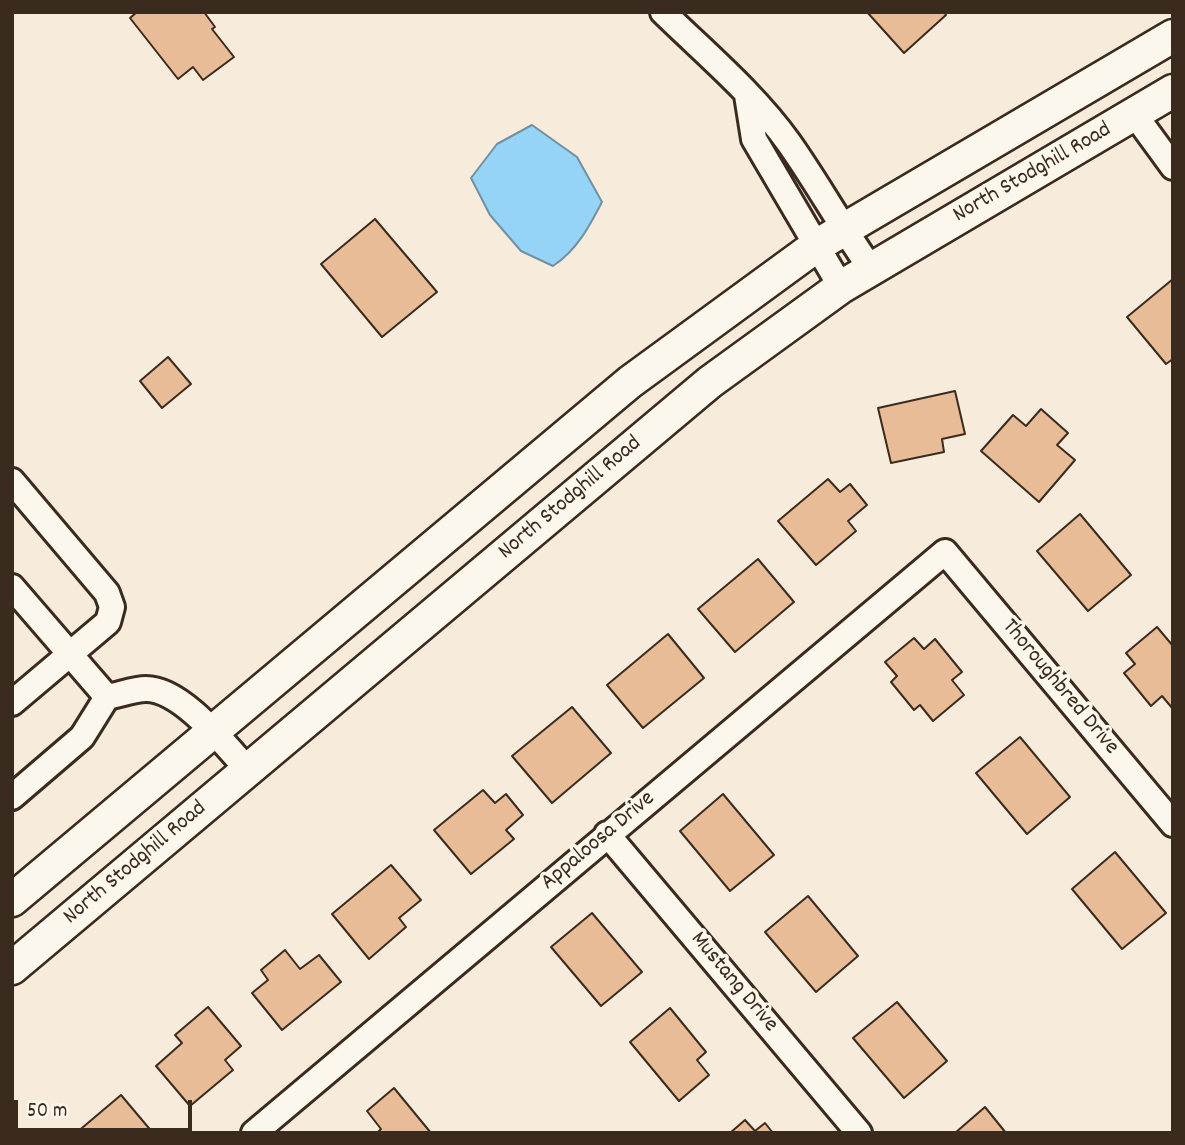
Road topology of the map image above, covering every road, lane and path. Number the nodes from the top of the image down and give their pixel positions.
1 (663, 12) edge
2 (1173, 36) edge
3 (1173, 91) edge
4 (747, 94) junction
5 (1135, 115) junction
6 (1173, 167) edge
7 (843, 230) junction
8 (816, 246) junction
9 (871, 268) junction
10 (841, 287) junction
11 (12, 481) edge
12 (945, 552) joint
13 (12, 587) edge
14 (70, 653) junction
15 (107, 697) junction
16 (12, 703) edge
17 (212, 732) junction
18 (248, 770) junction
19 (12, 797) edge
20 (1173, 824) edge
21 (607, 834) junction
22 (12, 900) edge
23 (12, 968) edge
24 (268, 1128) edge
25 (859, 1133) edge

1 - 4 street
2 - 7 main road, North Stodghill Road
3 - 5 main road, North Stodghill Road
4 - 7 street
4 - 8 street
5 - 6 street
5 - 9 main road, North Stodghill Road
7 - 8 main road, North Stodghill Road
7 - 9 street
8 - 10 street
8 - 17 main road, North Stodghill Road
9 - 10 main road, North Stodghill Road
10 - 18 main road, North Stodghill Road
11 - 14 street
12 - 20 street, Thoroughbred Drive
12 - 21 street, Appaloosa Drive
13 - 14 street
14 - 15 street
14 - 16 street
15 - 17 street
15 - 19 street
17 - 18 street
17 - 22 main road, North Stodghill Road
18 - 23 main road, North Stodghill Road
21 - 24 street, Appaloosa Drive
21 - 25 street, Mustang Drive

